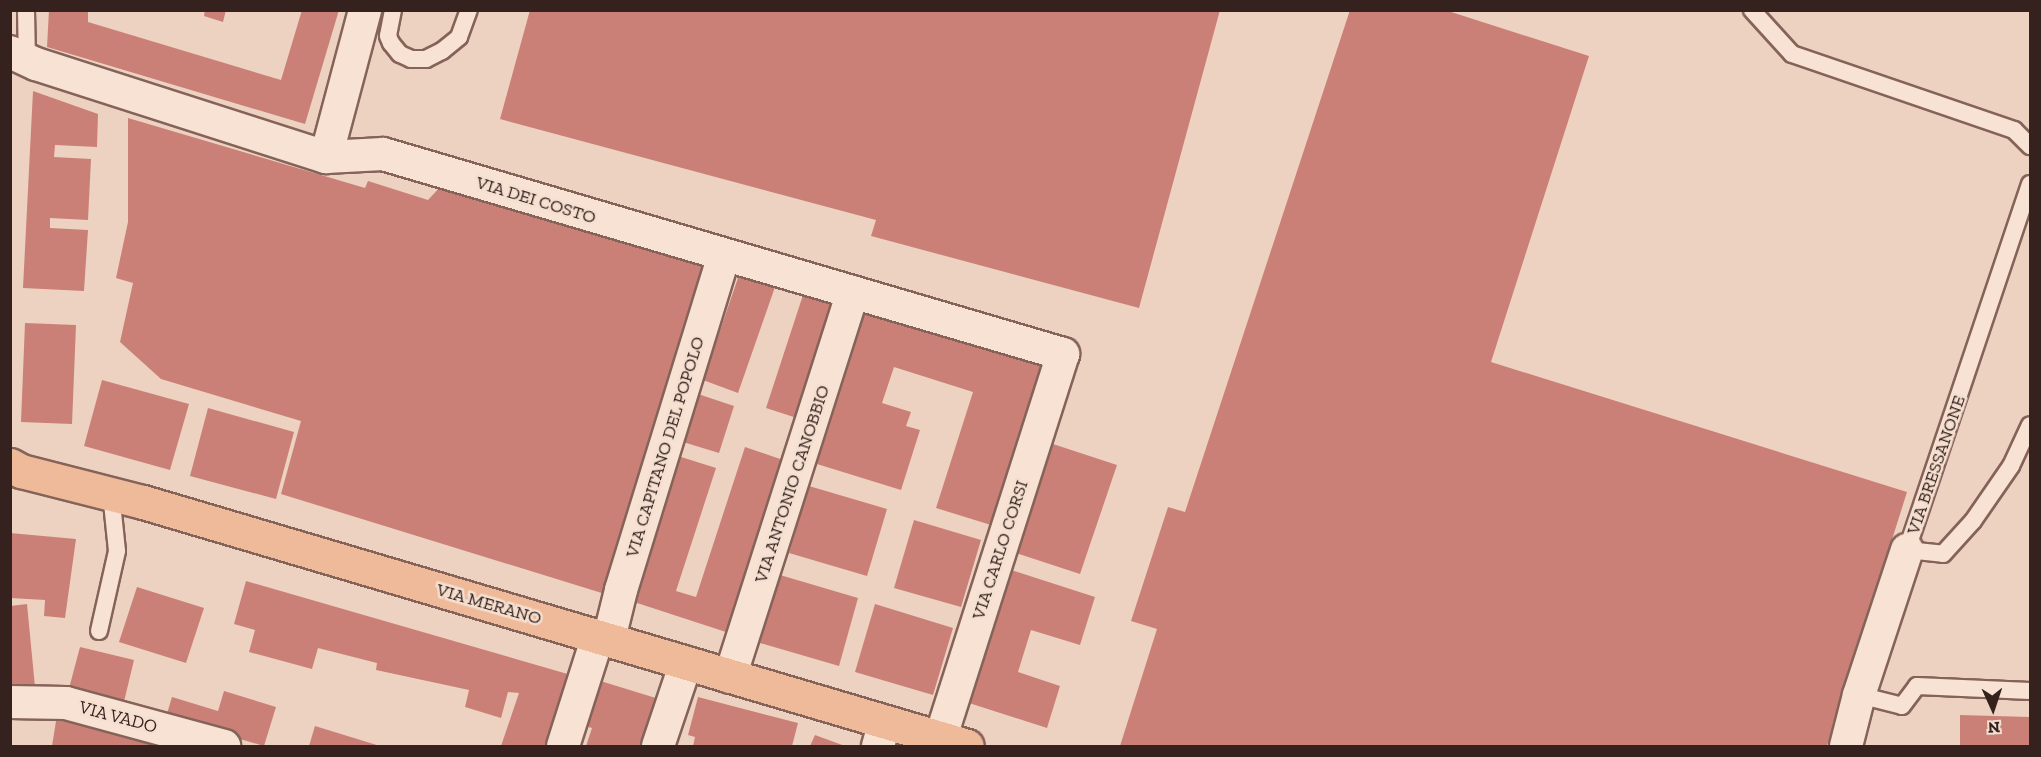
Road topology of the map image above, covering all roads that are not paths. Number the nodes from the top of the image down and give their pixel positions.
1 (26, 10) edge
2 (365, 10) edge
3 (393, 10) edge
4 (469, 10) edge
5 (1752, 10) edge
6 (19, 56) edge
7 (2031, 146) edge
8 (326, 157) junction
9 (2031, 184) edge
10 (724, 256) junction
11 (853, 292) junction
12 (1063, 354) joint
13 (2031, 425) edge
14 (10, 465) edge
15 (111, 493) junction
16 (1907, 550) junction
17 (99, 631) dead end
18 (603, 638) junction
19 (686, 663) junction
20 (730, 677) junction
21 (2031, 691) edge
22 (1859, 694) junction
23 (10, 702) edge
24 (882, 734) edge
25 (948, 744) edge
26 (224, 747) edge
27 (563, 747) edge
28 (657, 747) edge
29 (1846, 747) edge

1 - 6 lane
2 - 8 street
3 - 4 lane
5 - 7 lane
6 - 8 street, VIA DEI COSTO
8 - 10 street, VIA DEI COSTO
9 - 16 lane, VIA BRESSANONE
10 - 11 street, VIA DEI COSTO
10 - 18 street, VIA CAPITANO DEL POPOLO
11 - 12 street, VIA DEI COSTO
11 - 20 street, VIA ANTONIO CANOBBIO
12 - 25 street, VIA CARLO CORSI
13 - 16 lane
14 - 15 main road, VIA MERANO
15 - 17 lane
15 - 18 main road, VIA MERANO
16 - 22 street, VIA BRESSANONE
18 - 19 main road, VIA MERANO
18 - 27 street, VIA CAPITANO DEL POPOLO
19 - 20 main road, VIA MERANO
19 - 28 street
20 - 24 main road, VIA MERANO
21 - 22 lane
22 - 29 street, VIA BRESSANONE
23 - 26 street, VIA VADO
24 - 25 main road, VIA MERANO

